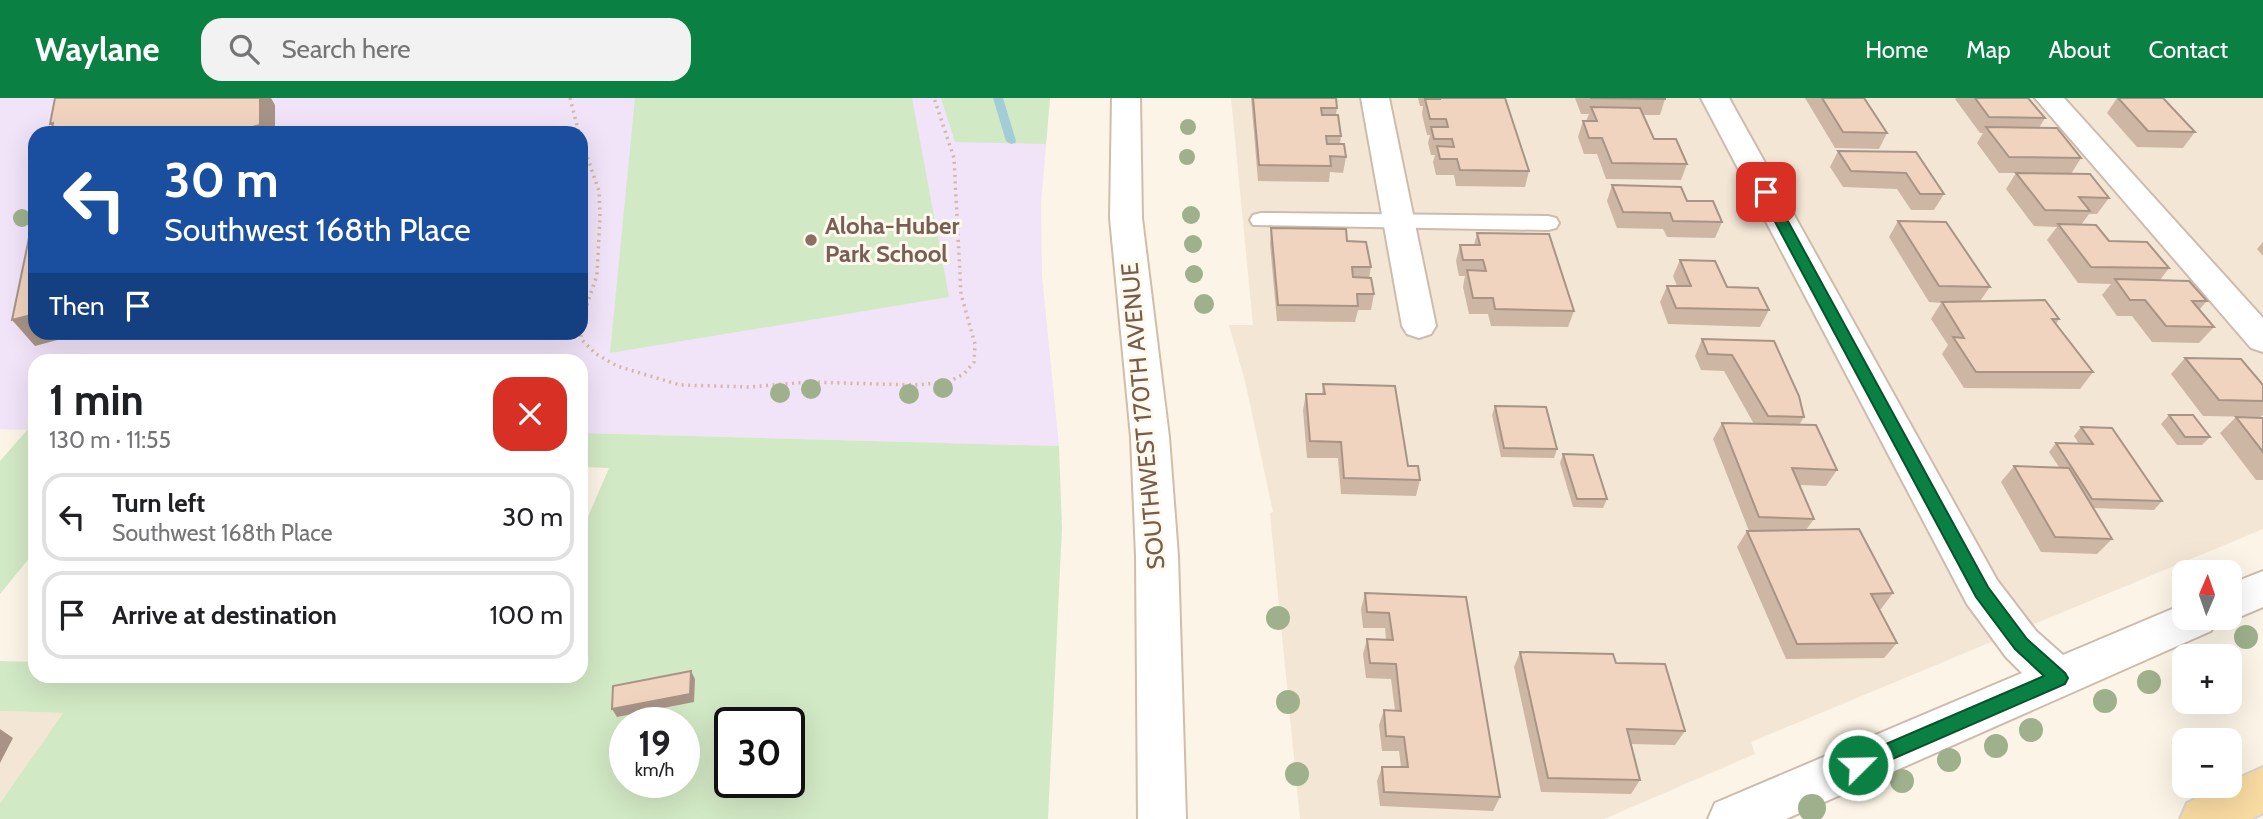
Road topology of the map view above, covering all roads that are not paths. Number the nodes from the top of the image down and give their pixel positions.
1 (1126, 98) edge
2 (1375, 98) edge
3 (1715, 98) edge
4 (2049, 98) edge
5 (1261, 220) dead end
6 (1399, 222) junction
7 (1548, 223) dead end
8 (1419, 326) dead end
9 (2263, 340) edge
10 (2263, 588) edge
11 (2242, 598) edge
12 (2172, 629) edge
13 (2059, 678) junction
14 (2263, 789) edge
15 (1162, 819) edge
16 (1732, 819) edge
17 (2204, 819) edge

1 - 15 street, SOUTHWEST 170TH AVENUE
2 - 6 street
3 - 13 street
4 - 9 street
5 - 6 lane
6 - 7 lane
6 - 8 street
10 - 11 street
12 - 13 street
13 - 16 street
14 - 17 main road

